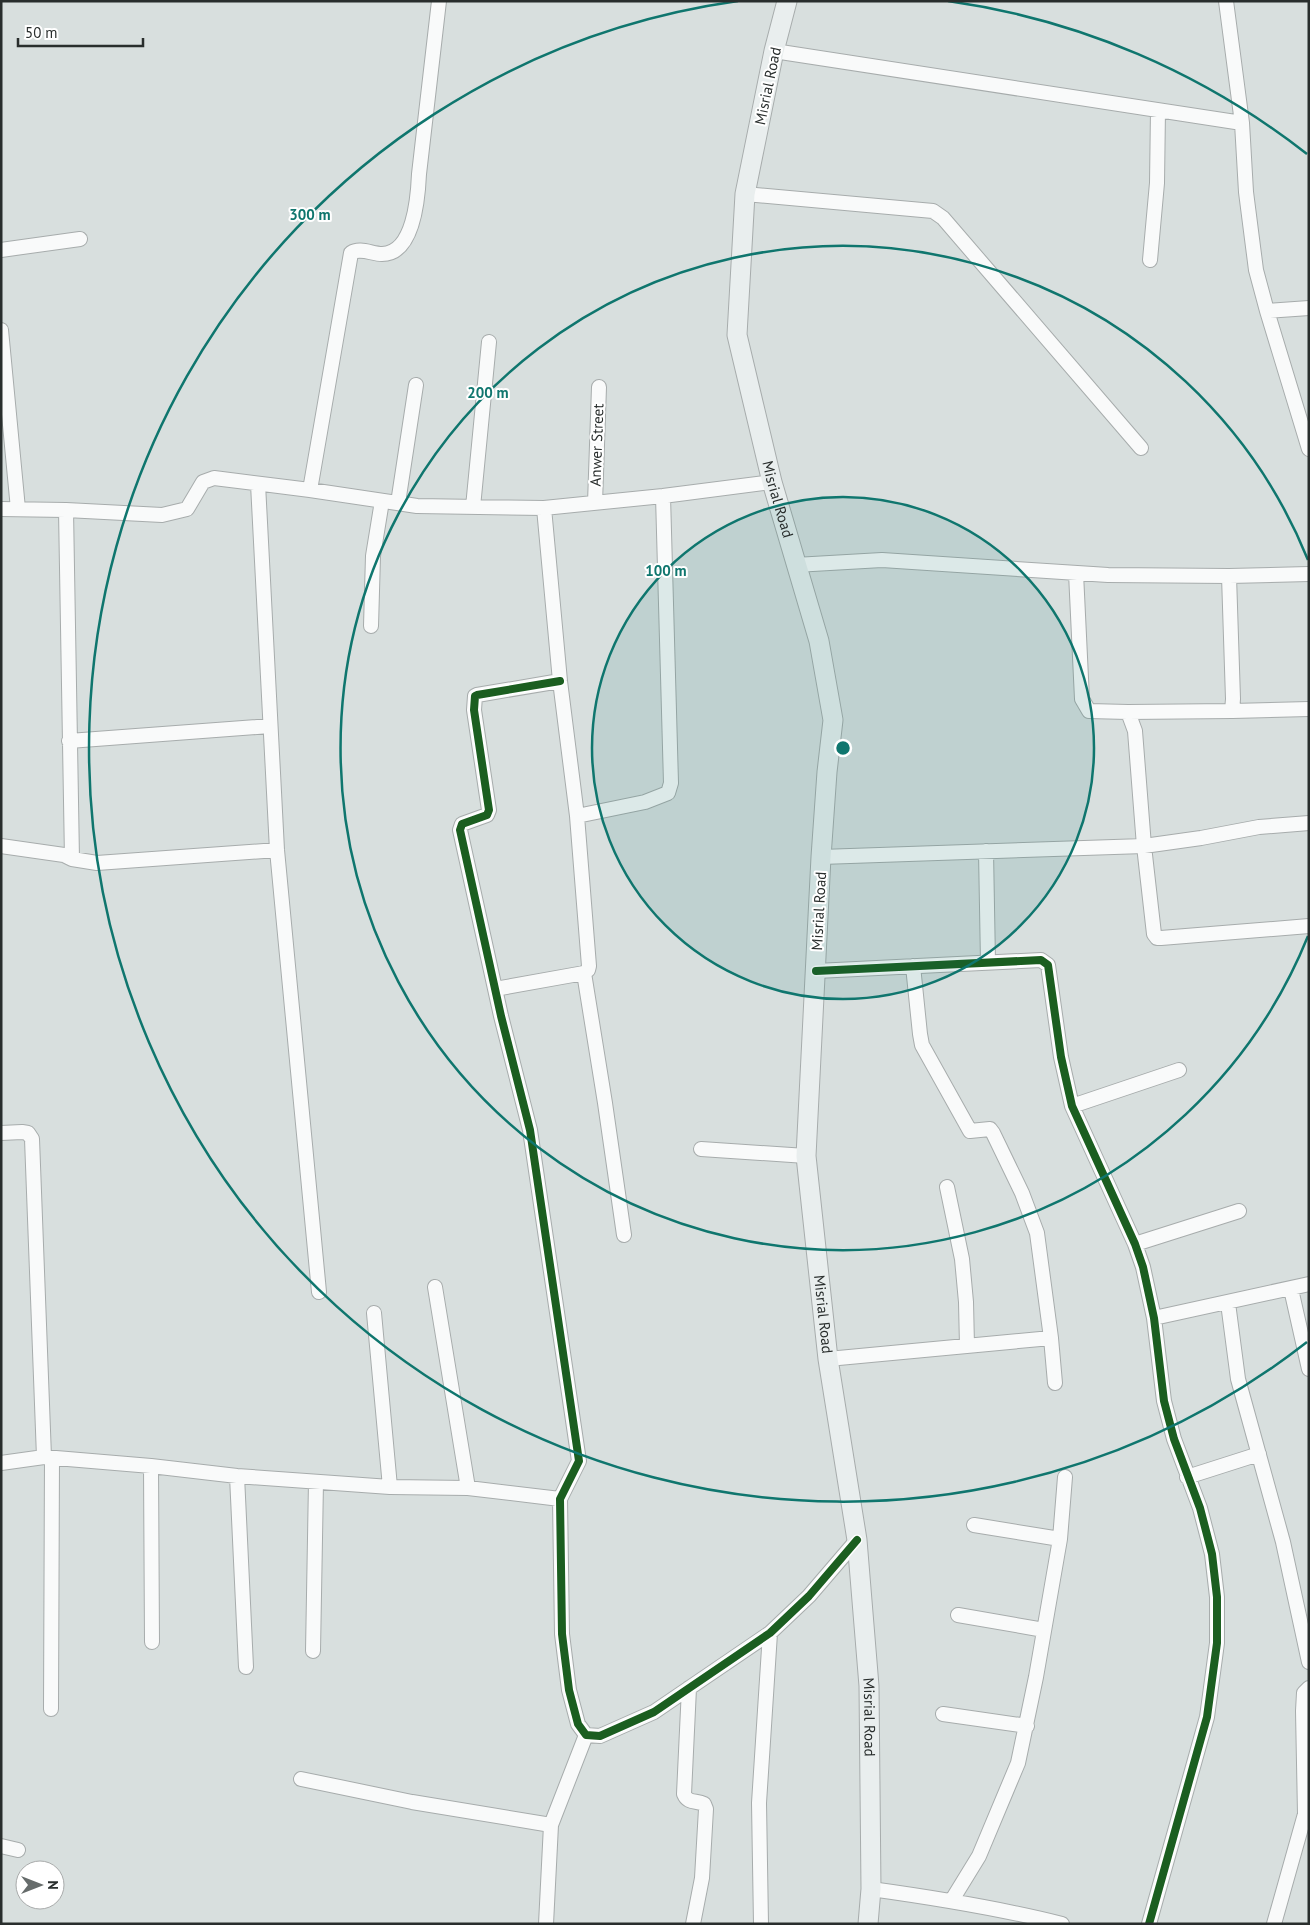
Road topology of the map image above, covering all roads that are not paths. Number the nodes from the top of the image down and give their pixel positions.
1 (439, 1) edge
2 (787, 1) edge
3 (1226, 1) edge
4 (774, 51) junction
5 (1158, 110) junction
6 (1242, 122) junction
7 (745, 194) junction
8 (80, 239) dead end
9 (1, 250) edge
10 (1150, 260) dead end
11 (1309, 308) edge
12 (1267, 312) junction
13 (1, 330) edge
14 (489, 342) dead end
15 (416, 385) dead end
16 (599, 388) dead end
17 (1302, 403) edge
18 (1141, 448) dead end
19 (1309, 449) edge
20 (772, 482) junction
21 (258, 484) junction
22 (310, 490) junction
23 (663, 496) junction
24 (382, 501) junction
25 (398, 503) junction
26 (595, 503) junction
27 (473, 507) junction
28 (544, 508) junction
29 (1, 509) edge
30 (18, 509) junction
31 (66, 510) junction
32 (795, 565) junction
33 (1076, 573) junction
34 (1309, 574) edge
35 (1229, 576) junction
36 (371, 626) dead end
37 (560, 681) junction
38 (1309, 709) edge
39 (1232, 711) junction
40 (1128, 712) junction
41 (270, 726) junction
42 (69, 740) junction
43 (577, 816) junction
44 (1309, 822) edge
45 (1, 846) edge
46 (1144, 846) junction
47 (277, 850) junction
48 (986, 851) junction
49 (821, 857) junction
50 (72, 858) junction
51 (1309, 926) edge
52 (988, 963) junction
53 (913, 966) junction
54 (816, 971) junction
55 (584, 973) junction
56 (495, 989) junction
57 (1178, 1070) dead end
58 (1072, 1106) junction
59 (1, 1133) edge
60 (701, 1149) dead end
61 (806, 1156) junction
62 (947, 1187) dead end
63 (1239, 1211) dead end
64 (624, 1235) dead end
65 (1135, 1244) junction
66 (1309, 1284) edge
67 (435, 1287) dead end
68 (1291, 1288) junction
69 (319, 1292) dead end
70 (1228, 1303) junction
71 (374, 1313) dead end
72 (1154, 1318) junction
73 (1052, 1338) junction
74 (967, 1346) junction
75 (828, 1359) junction
76 (1309, 1368) edge
77 (1055, 1383) dead end
78 (1259, 1454) junction
79 (48, 1458) junction
80 (1, 1463) edge
81 (150, 1466) junction
82 (238, 1476) junction
83 (1065, 1477) dead end
84 (1188, 1477) junction
85 (316, 1482) junction
86 (390, 1487) junction
87 (468, 1488) junction
88 (560, 1499) junction
89 (974, 1525) dead end
90 (1060, 1538) junction
91 (857, 1540) junction
92 (958, 1614) dead end
93 (1044, 1630) junction
94 (770, 1633) junction
95 (152, 1642) dead end
96 (313, 1651) dead end
97 (1309, 1662) edge
98 (246, 1667) dead end
99 (689, 1688) junction
100 (1309, 1688) edge
101 (51, 1709) dead end
102 (942, 1714) dead end
103 (1027, 1726) junction
104 (586, 1735) junction
105 (301, 1779) dead end
106 (551, 1825) junction
107 (1, 1846) edge
108 (18, 1850) dead end
109 (871, 1889) junction
110 (952, 1900) junction
111 (1042, 1921) edge
112 (546, 1924) edge
113 (693, 1924) edge
114 (761, 1924) edge
115 (868, 1924) edge
116 (1062, 1924) edge
117 (1149, 1924) edge
118 (1274, 1924) edge

1 - 22 street
2 - 4 main road, Misrial Road
3 - 6 street
4 - 5 street
4 - 7 main road, Misrial Road
5 - 6 street
5 - 10 street
6 - 12 street
7 - 18 street
7 - 20 main road, Misrial Road
8 - 9 street
11 - 12 street
12 - 17 street
13 - 30 street
14 - 27 street
15 - 25 street
16 - 26 street, Anwer Street
17 - 19 street
20 - 23 street
20 - 32 main road, Misrial Road
21 - 22 street
21 - 31 street
21 - 41 street
22 - 24 street
23 - 26 street
23 - 43 street
24 - 25 street
24 - 36 street
25 - 27 street
26 - 28 street
27 - 28 street
28 - 37 street
29 - 30 street
30 - 31 street
31 - 42 street
32 - 33 street
32 - 49 main road, Misrial Road
33 - 35 street
33 - 40 street
34 - 35 street
35 - 39 street
37 - 43 street
37 - 56 street
38 - 39 street
39 - 40 street
40 - 46 street
41 - 42 street
41 - 47 street
42 - 50 street
43 - 55 street
44 - 46 street
45 - 50 street
46 - 48 street
46 - 51 street
47 - 50 street
47 - 69 street
48 - 49 street
48 - 52 street
49 - 54 main road, Misrial Road
52 - 53 street
52 - 58 street
53 - 54 street
53 - 73 street
54 - 61 main road, Misrial Road
55 - 56 street
55 - 64 street
56 - 88 street
57 - 58 street
58 - 65 street
59 - 79 street
60 - 61 street
61 - 75 main road, Misrial Road
62 - 74 street
63 - 65 street
65 - 72 street
66 - 68 street
67 - 87 street
68 - 70 street
68 - 76 street
70 - 72 street
70 - 78 street
71 - 86 street
72 - 84 street
73 - 74 street
73 - 77 street
74 - 75 street
75 - 91 main road, Misrial Road
78 - 84 street
78 - 97 street
79 - 80 street
79 - 81 street
79 - 101 street
81 - 82 street
81 - 95 street
82 - 85 street
82 - 98 street
83 - 90 street
84 - 117 street
85 - 86 street
85 - 96 street
86 - 87 street
87 - 88 street
88 - 104 street
89 - 90 street
90 - 93 street
91 - 94 street
91 - 109 main road, Misrial Road
92 - 93 street
93 - 103 street
94 - 99 street
94 - 114 street
99 - 104 street
99 - 113 street
100 - 118 street
102 - 103 street
103 - 110 street
104 - 106 street
105 - 106 street
106 - 112 street
107 - 108 street
109 - 110 street
109 - 115 main road, Misrial Road
110 - 111 street
111 - 116 street

